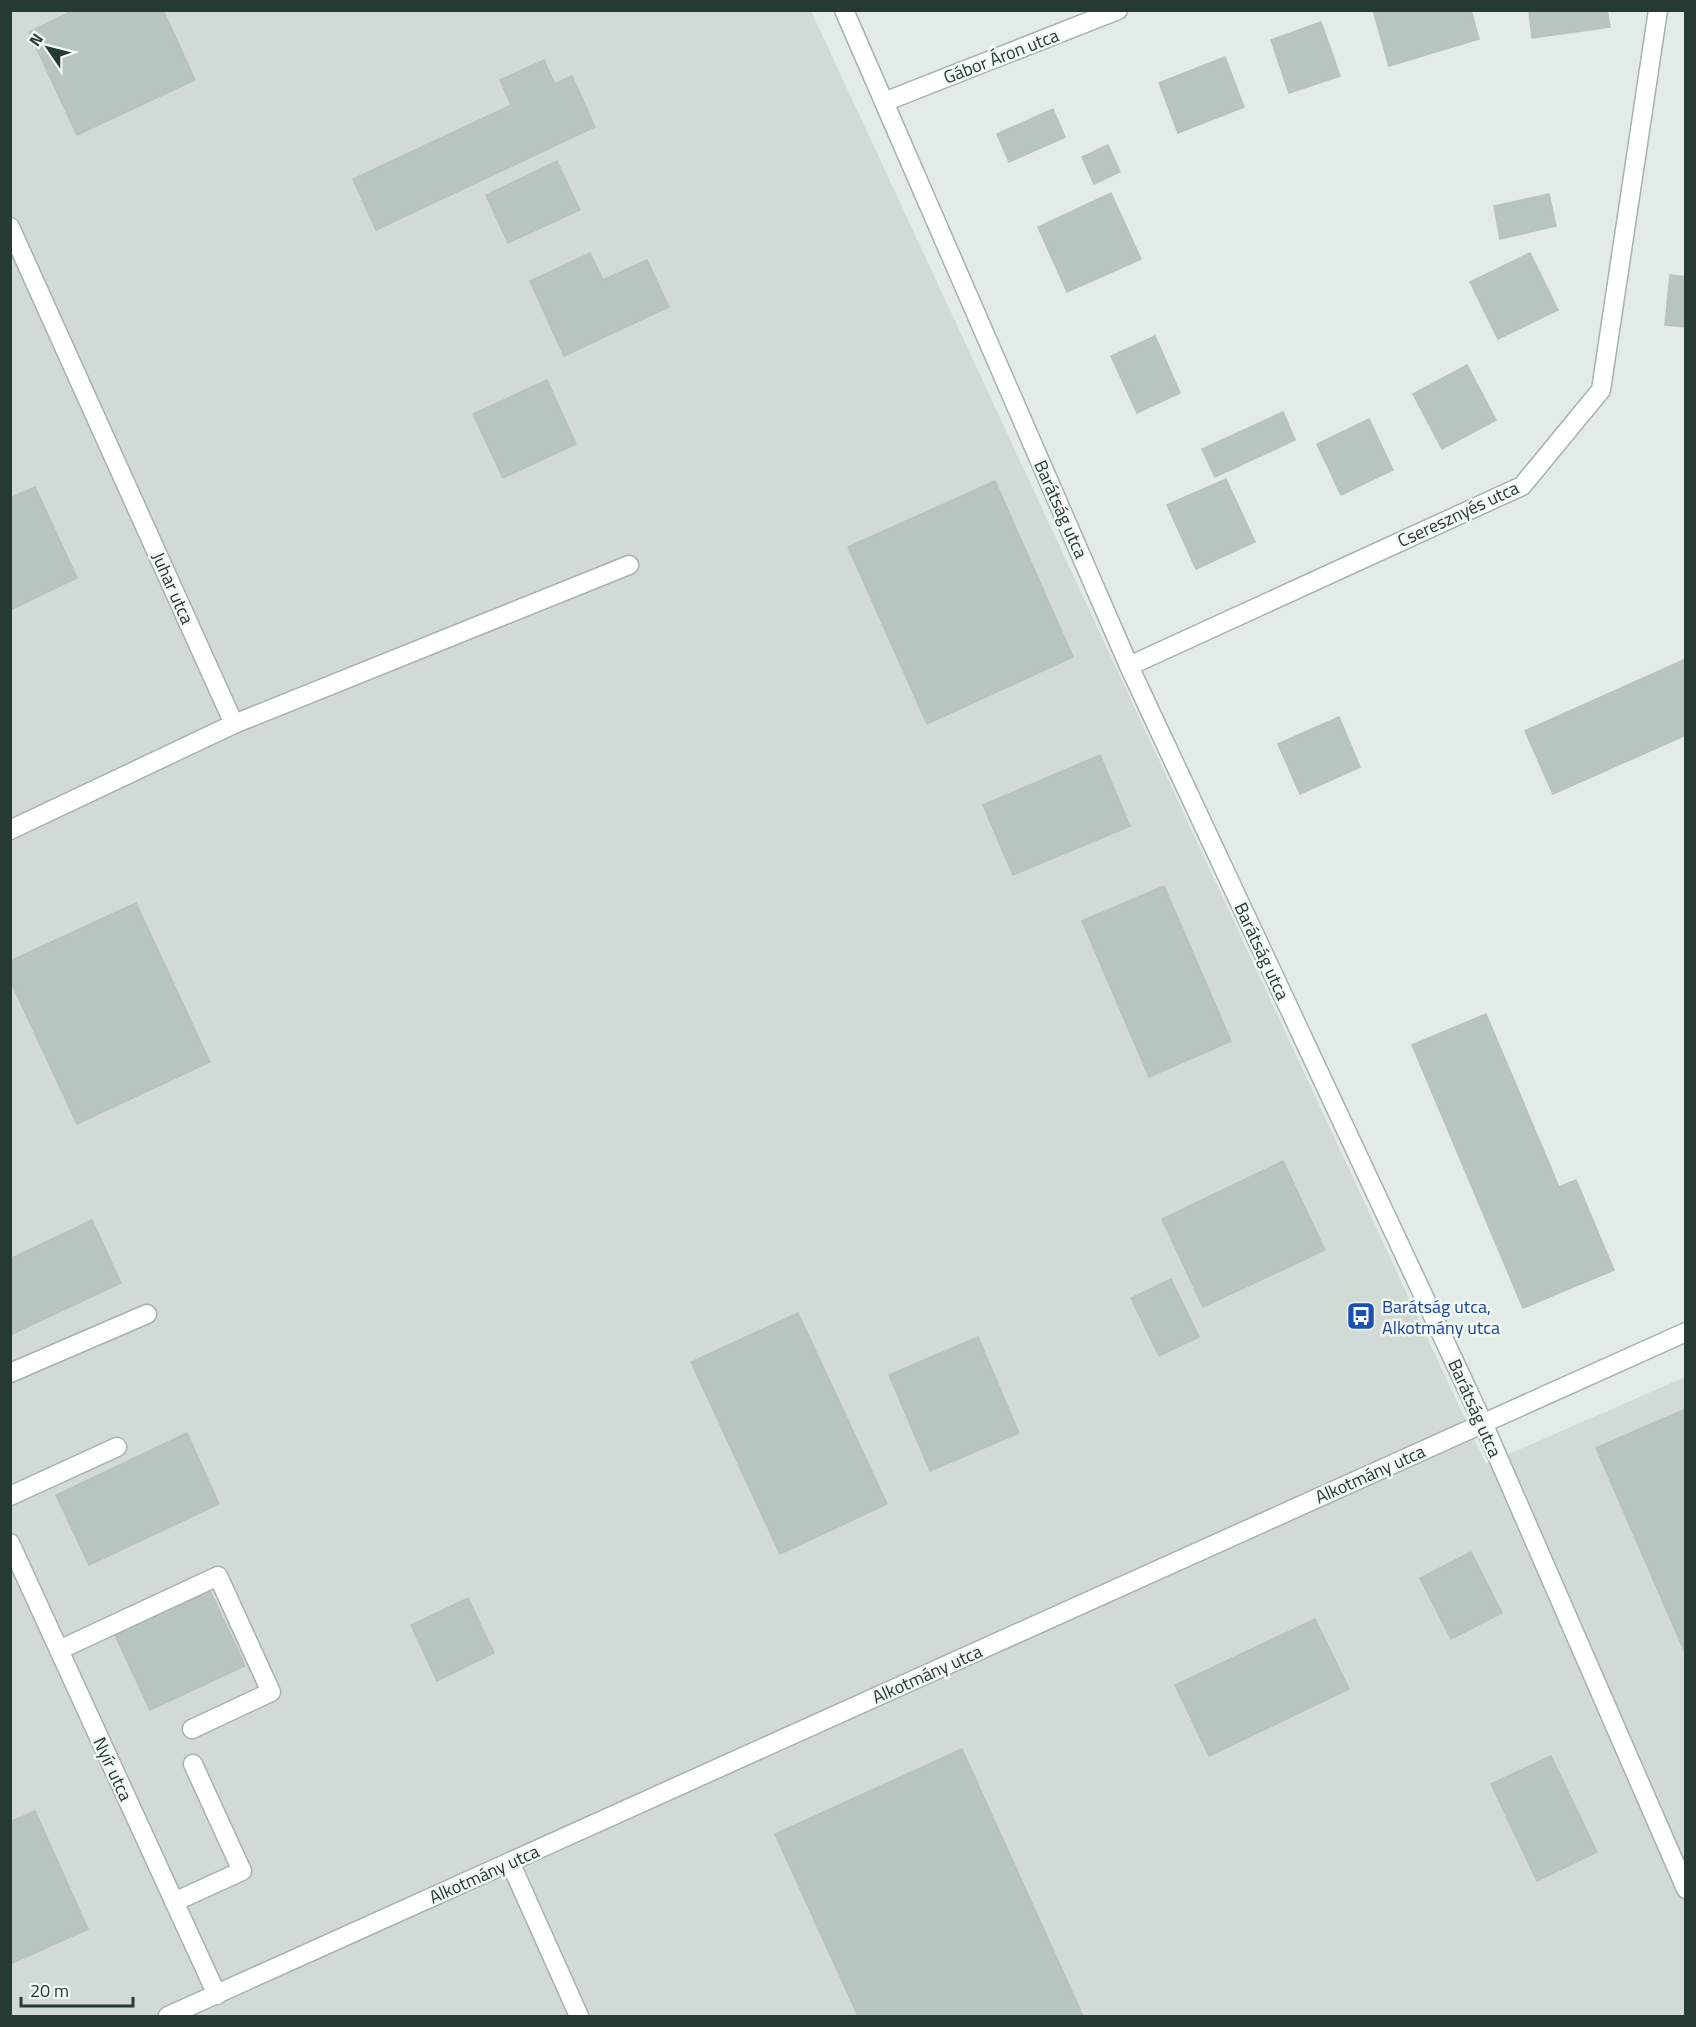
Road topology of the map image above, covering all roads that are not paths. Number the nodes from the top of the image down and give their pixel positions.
1 (844, 10) edge
2 (1118, 10) edge
3 (1658, 10) edge
4 (884, 102) junction
5 (10, 228) edge
6 (629, 565) dead end
7 (1129, 666) junction
8 (234, 724) junction
9 (10, 830) edge
10 (147, 1314) dead end
11 (1686, 1332) edge
12 (10, 1373) edge
13 (1483, 1423) junction
14 (117, 1447) dead end
15 (10, 1496) edge
16 (10, 1543) edge
17 (59, 1650) junction
18 (192, 1729) dead end
19 (193, 1764) dead end
20 (510, 1862) junction
21 (1686, 1889) edge
22 (174, 1902) junction
23 (217, 1995) junction
24 (168, 2016) edge
25 (579, 2016) edge

1 - 4 street, Barátság utca
2 - 4 street, Gábor Áron utca
3 - 7 street, Cseresznyés utca
4 - 7 street, Barátság utca
5 - 8 street, Juhar utca
6 - 8 street
7 - 13 street, Barátság utca
8 - 9 street
10 - 12 street
11 - 13 street, Alkotmány utca
13 - 20 street, Alkotmány utca
13 - 21 street, Barátság utca
14 - 15 street
16 - 17 street, Nyír utca
17 - 18 street
17 - 22 street, Nyír utca
19 - 22 street
20 - 23 street, Alkotmány utca
20 - 25 street
22 - 23 street, Nyír utca
23 - 24 street, Alkotmány utca

